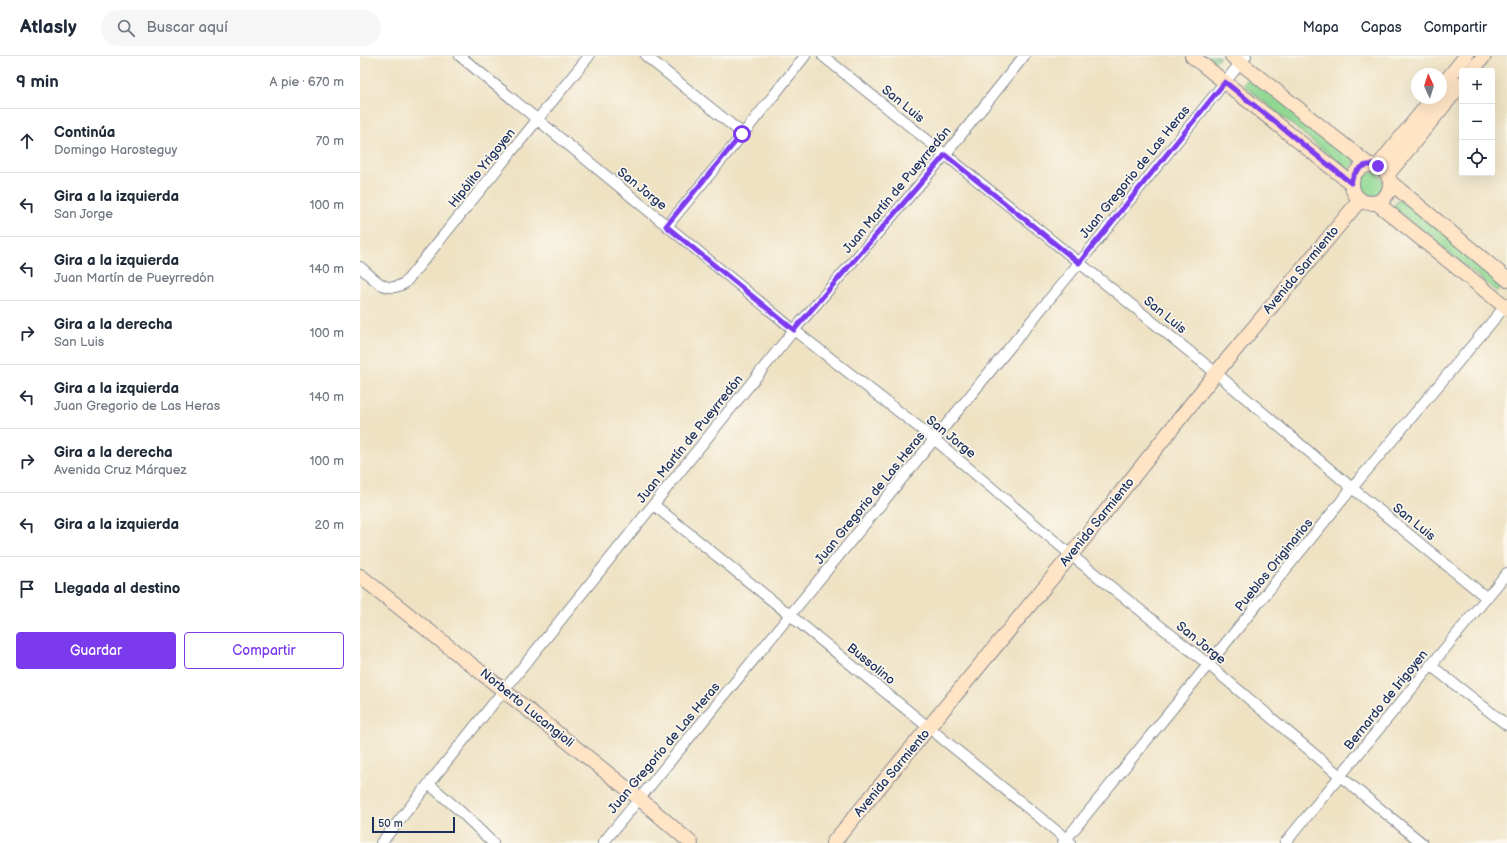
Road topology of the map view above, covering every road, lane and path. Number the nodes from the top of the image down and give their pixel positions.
1 (460, 56) edge
2 (589, 56) edge
3 (646, 56) edge
4 (805, 56) edge
5 (823, 56) edge
6 (1024, 56) edge
7 (1192, 56) edge
8 (1466, 56) edge
9 (1484, 56) edge
10 (1239, 58) edge
11 (1474, 68) edge
12 (1447, 80) edge
13 (1225, 82) junction
14 (1459, 86) edge
15 (1428, 104) edge
16 (538, 120) junction
17 (742, 134) junction
18 (945, 155) junction
19 (1381, 172) junction
20 (1351, 183) junction
21 (1360, 200) junction
22 (1377, 203) junction
23 (666, 226) junction
24 (1079, 263) junction
25 (360, 267) edge
26 (1507, 279) edge
27 (1506, 306) edge
28 (794, 330) junction
29 (1216, 373) junction
30 (934, 439) junction
31 (1352, 488) junction
32 (654, 505) junction
33 (1071, 554) junction
34 (1507, 573) edge
35 (362, 582) edge
36 (1487, 598) junction
37 (790, 616) junction
38 (1209, 665) junction
39 (1430, 665) junction
40 (505, 690) junction
41 (1507, 725) edge
42 (930, 727) junction
43 (1340, 776) junction
44 (429, 784) junction
45 (640, 799) junction
46 (1067, 842) edge
47 (381, 843) edge
48 (494, 843) edge
49 (603, 843) edge
50 (691, 843) edge
51 (833, 843) edge
52 (1285, 843) edge
53 (1422, 843) edge

1 - 16 street, San Jorge
2 - 16 street, Hipólito Yrigoyen
3 - 17 street
4 - 17 street
5 - 18 street, San Luis
6 - 18 street, Juan Martín de Pueyrredón
7 - 13 street
8 - 12 street
9 - 11 street
10 - 13 street, Juan Gregorio de Las Heras
10 - 19 street
13 - 20 street
13 - 24 street, Juan Gregorio de Las Heras
14 - 19 street
15 - 19 street
16 - 23 street, San Jorge
16 - 25 street, Hipólito Yrigoyen
17 - 23 street
18 - 24 street, San Luis
18 - 28 street, Juan Martín de Pueyrredón
19 - 20 street
19 - 22 street
19 - 26 street
20 - 21 street
21 - 22 street
21 - 29 street, Avenida Sarmiento
22 - 27 street
23 - 28 street, San Jorge
24 - 29 street, San Luis
24 - 30 street, Juan Gregorio de Las Heras
27 - 31 street, Pueblos Originarios
28 - 30 street, San Jorge
28 - 32 street, Juan Martín de Pueyrredón
29 - 31 street, San Luis
29 - 33 street, Avenida Sarmiento
30 - 33 street, San Jorge
30 - 37 street, Juan Gregorio de Las Heras
31 - 36 street, San Luis
31 - 38 street, Pueblos Originarios
32 - 37 street, Bussolino
32 - 40 street, Juan Martín de Pueyrredón
33 - 38 street, San Jorge
33 - 42 street, Avenida Sarmiento
34 - 36 street, Bernardo de Irigoyen
35 - 40 street, Norberto Lucangioli
36 - 39 street, Bernardo de Irigoyen
37 - 42 street, Bussolino
37 - 45 street, Juan Gregorio de Las Heras
38 - 43 street, San Jorge
38 - 46 street, Pueblos Originarios
39 - 41 street
39 - 43 street, Bernardo de Irigoyen
40 - 44 street, Juan Martín de Pueyrredón
40 - 45 street, Norberto Lucangioli
42 - 46 street, Bussolino
42 - 51 street, Avenida Sarmiento
43 - 52 street, Bernardo de Irigoyen
43 - 53 street, San Jorge
44 - 47 street, Juan Martín de Pueyrredón
44 - 48 street
45 - 49 street, Juan Gregorio de Las Heras
45 - 50 street, Norberto Lucangioli

